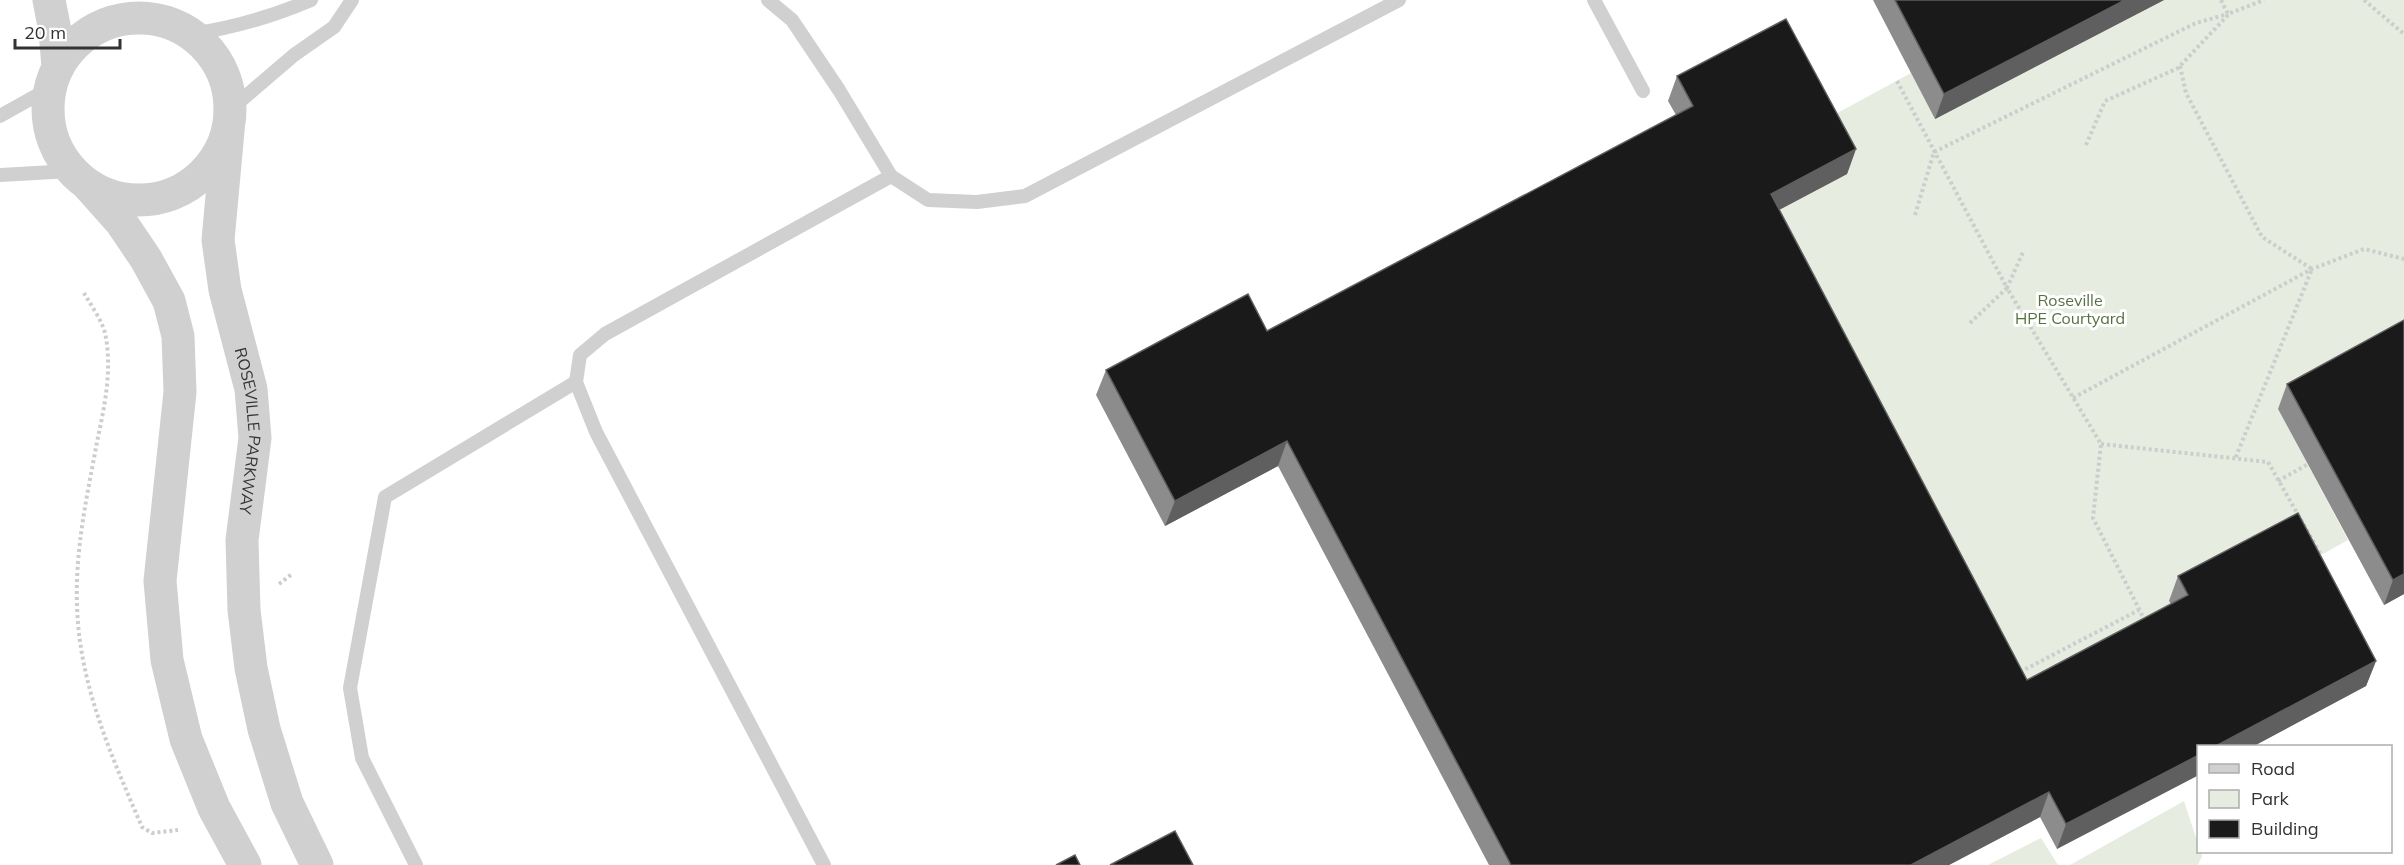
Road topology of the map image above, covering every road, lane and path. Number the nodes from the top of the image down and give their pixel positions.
1 (49, 0) edge
2 (138, 0) edge
3 (311, 0) edge
4 (352, 0) edge
5 (768, 0) edge
6 (1400, 0) edge
7 (1594, 0) edge
8 (2221, 0) edge
9 (2264, 0) edge
10 (2364, 0) edge
11 (2228, 14) junction
12 (181, 29) junction
13 (2404, 33) edge
14 (2180, 66) junction
15 (54, 78) junction
16 (1897, 81) dead end
17 (1643, 91) dead end
18 (0, 116) edge
19 (229, 120) junction
20 (2086, 145) dead end
21 (1934, 152) junction
22 (0, 176) edge
23 (891, 176) junction
24 (79, 178) junction
25 (1915, 214) dead end
26 (2024, 250) dead end
27 (2404, 259) edge
28 (2312, 269) junction
29 (2007, 288) junction
30 (84, 293) dead end
31 (1970, 323) dead end
32 (576, 382) junction
33 (2073, 399) junction
34 (2101, 444) junction
35 (2235, 459) junction
36 (2308, 464) dead end
37 (2278, 481) junction
38 (2321, 555) edge
39 (2139, 610) junction
40 (2147, 626) edge
41 (2016, 682) edge
42 (287, 803) junction
43 (178, 830) dead end
44 (245, 865) edge
45 (300, 865) edge
46 (317, 865) edge
47 (416, 865) edge
48 (824, 865) edge

1 - 15 street
2 - 12 street
3 - 12 lane
4 - 19 lane
5 - 23 lane
6 - 23 lane
7 - 17 lane
8 - 11 path
9 - 11 path
10 - 13 path
11 - 14 path
11 - 21 path
12 - 15 street
12 - 19 street
14 - 20 path
14 - 28 path
15 - 18 lane
15 - 24 street
16 - 21 path
19 - 24 street
19 - 42 street, ROSEVILLE PARKWAY
21 - 25 path
21 - 29 path
22 - 24 lane
23 - 32 lane
24 - 44 street
26 - 29 path
27 - 28 path
28 - 33 path
28 - 35 path
29 - 31 path
29 - 33 path
30 - 43 path
32 - 47 lane
32 - 48 lane
33 - 34 path
34 - 35 path
34 - 39 path
35 - 37 path
36 - 37 path
37 - 38 path
39 - 40 path
39 - 41 path
42 - 45 street
42 - 46 street, ROSEVILLE PARKWAY

